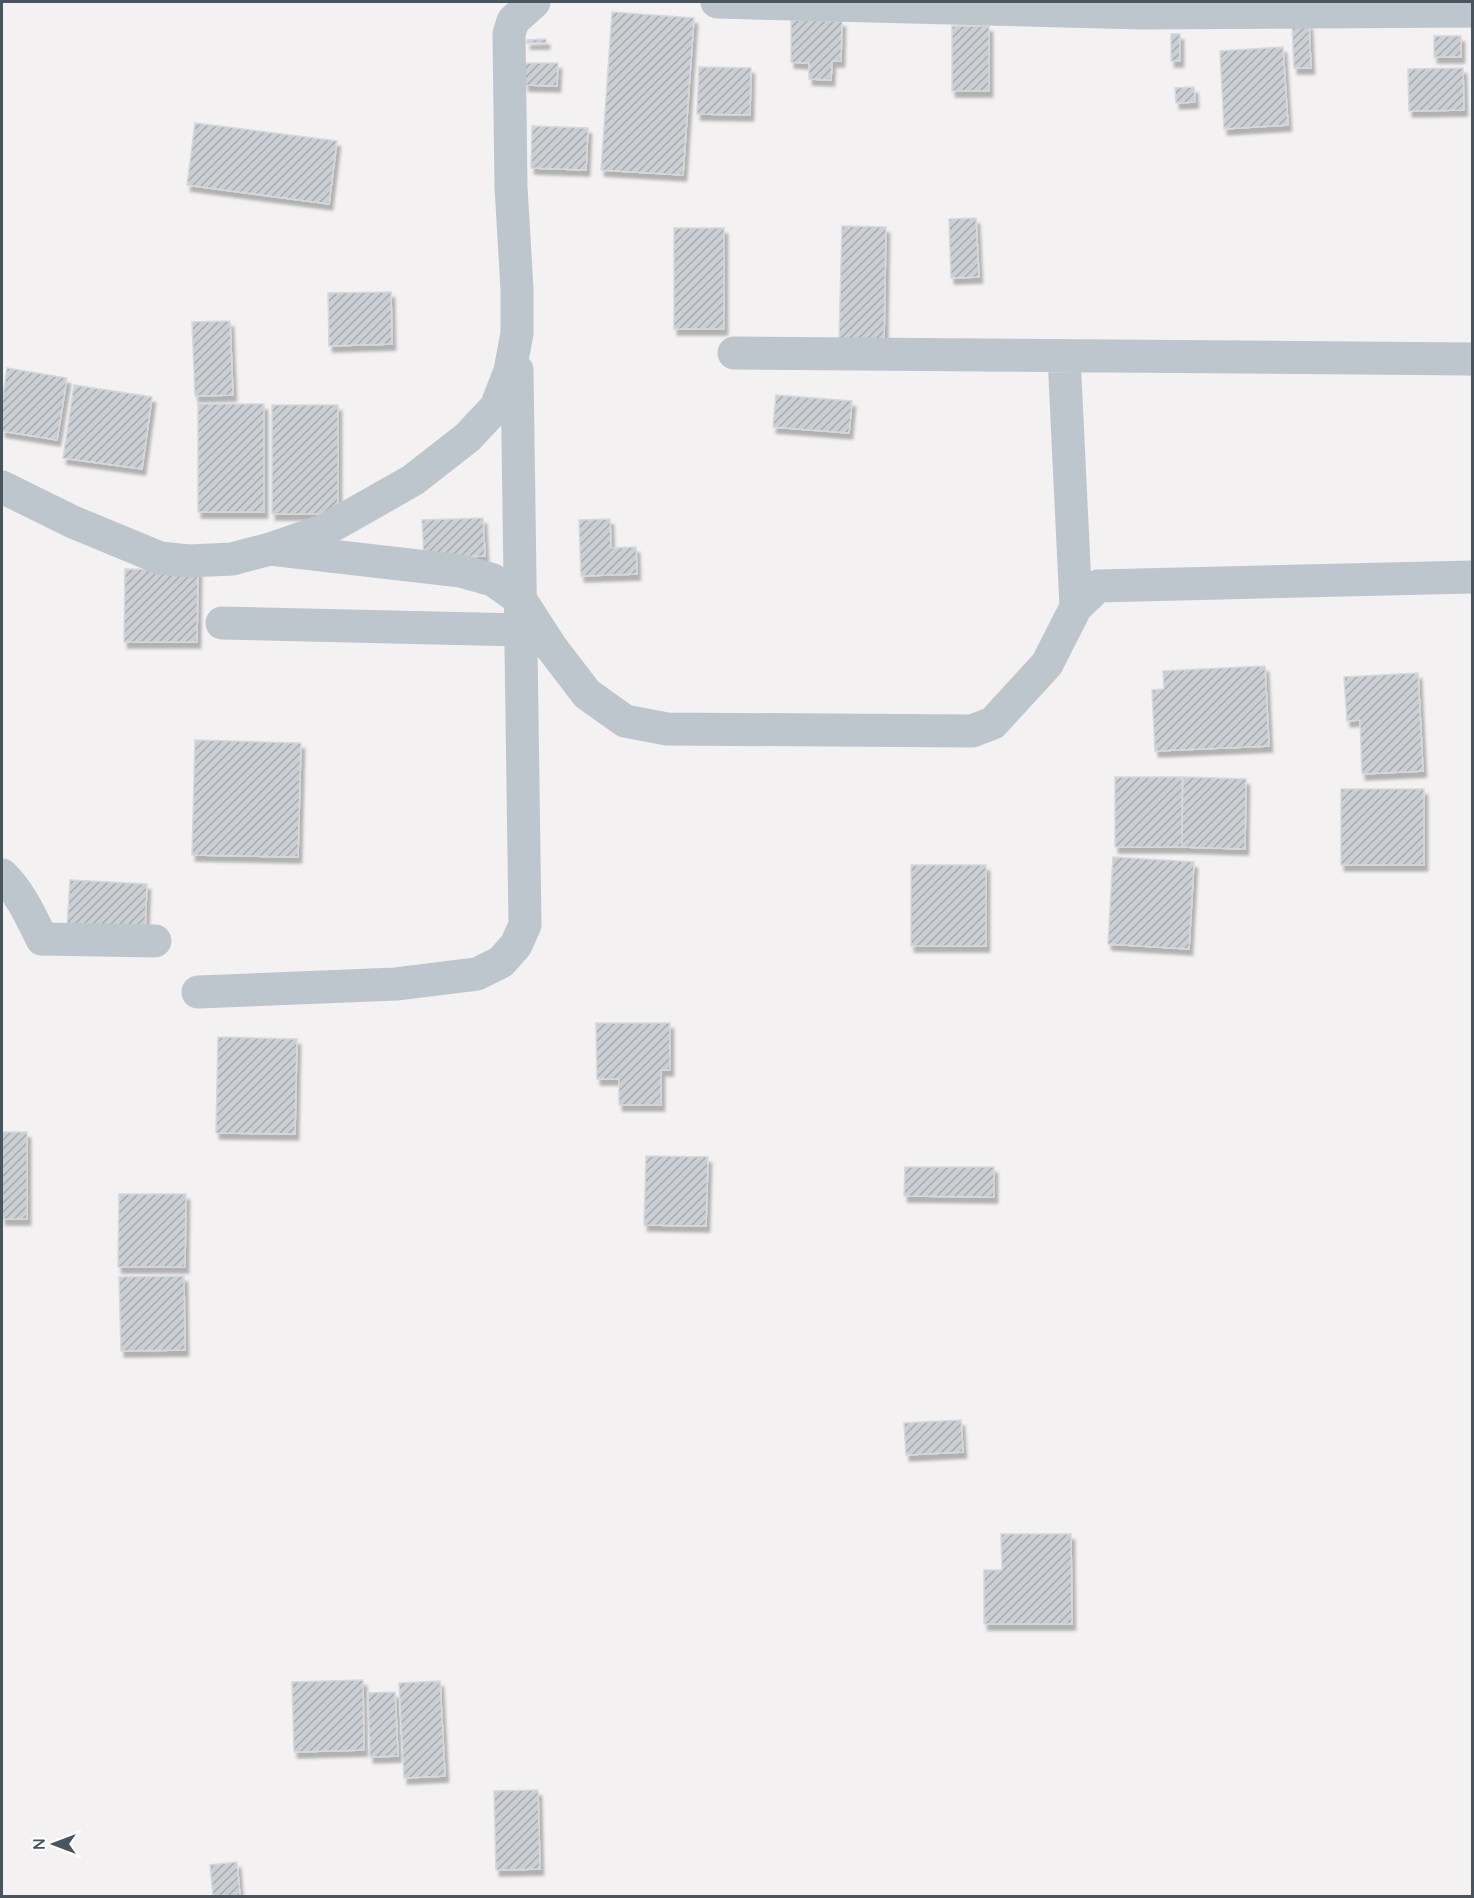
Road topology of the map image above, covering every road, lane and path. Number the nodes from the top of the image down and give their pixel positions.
1 (534, 2) edge
2 (717, 2) edge
3 (1473, 11) edge
4 (517, 333) junction
5 (734, 353) dead end
6 (1064, 356) junction
7 (1473, 359) edge
8 (2, 487) edge
9 (270, 549) junction
10 (1473, 577) edge
11 (1076, 608) junction
12 (520, 614) junction
13 (222, 623) dead end
14 (2, 875) edge
15 (155, 941) dead end
16 (198, 992) dead end

1 - 4 street
2 - 3 street
4 - 9 street
4 - 12 street
5 - 6 street
6 - 7 street
6 - 11 street
8 - 9 street
9 - 12 street
10 - 11 street
11 - 12 street
12 - 13 street
12 - 16 street
14 - 15 street

